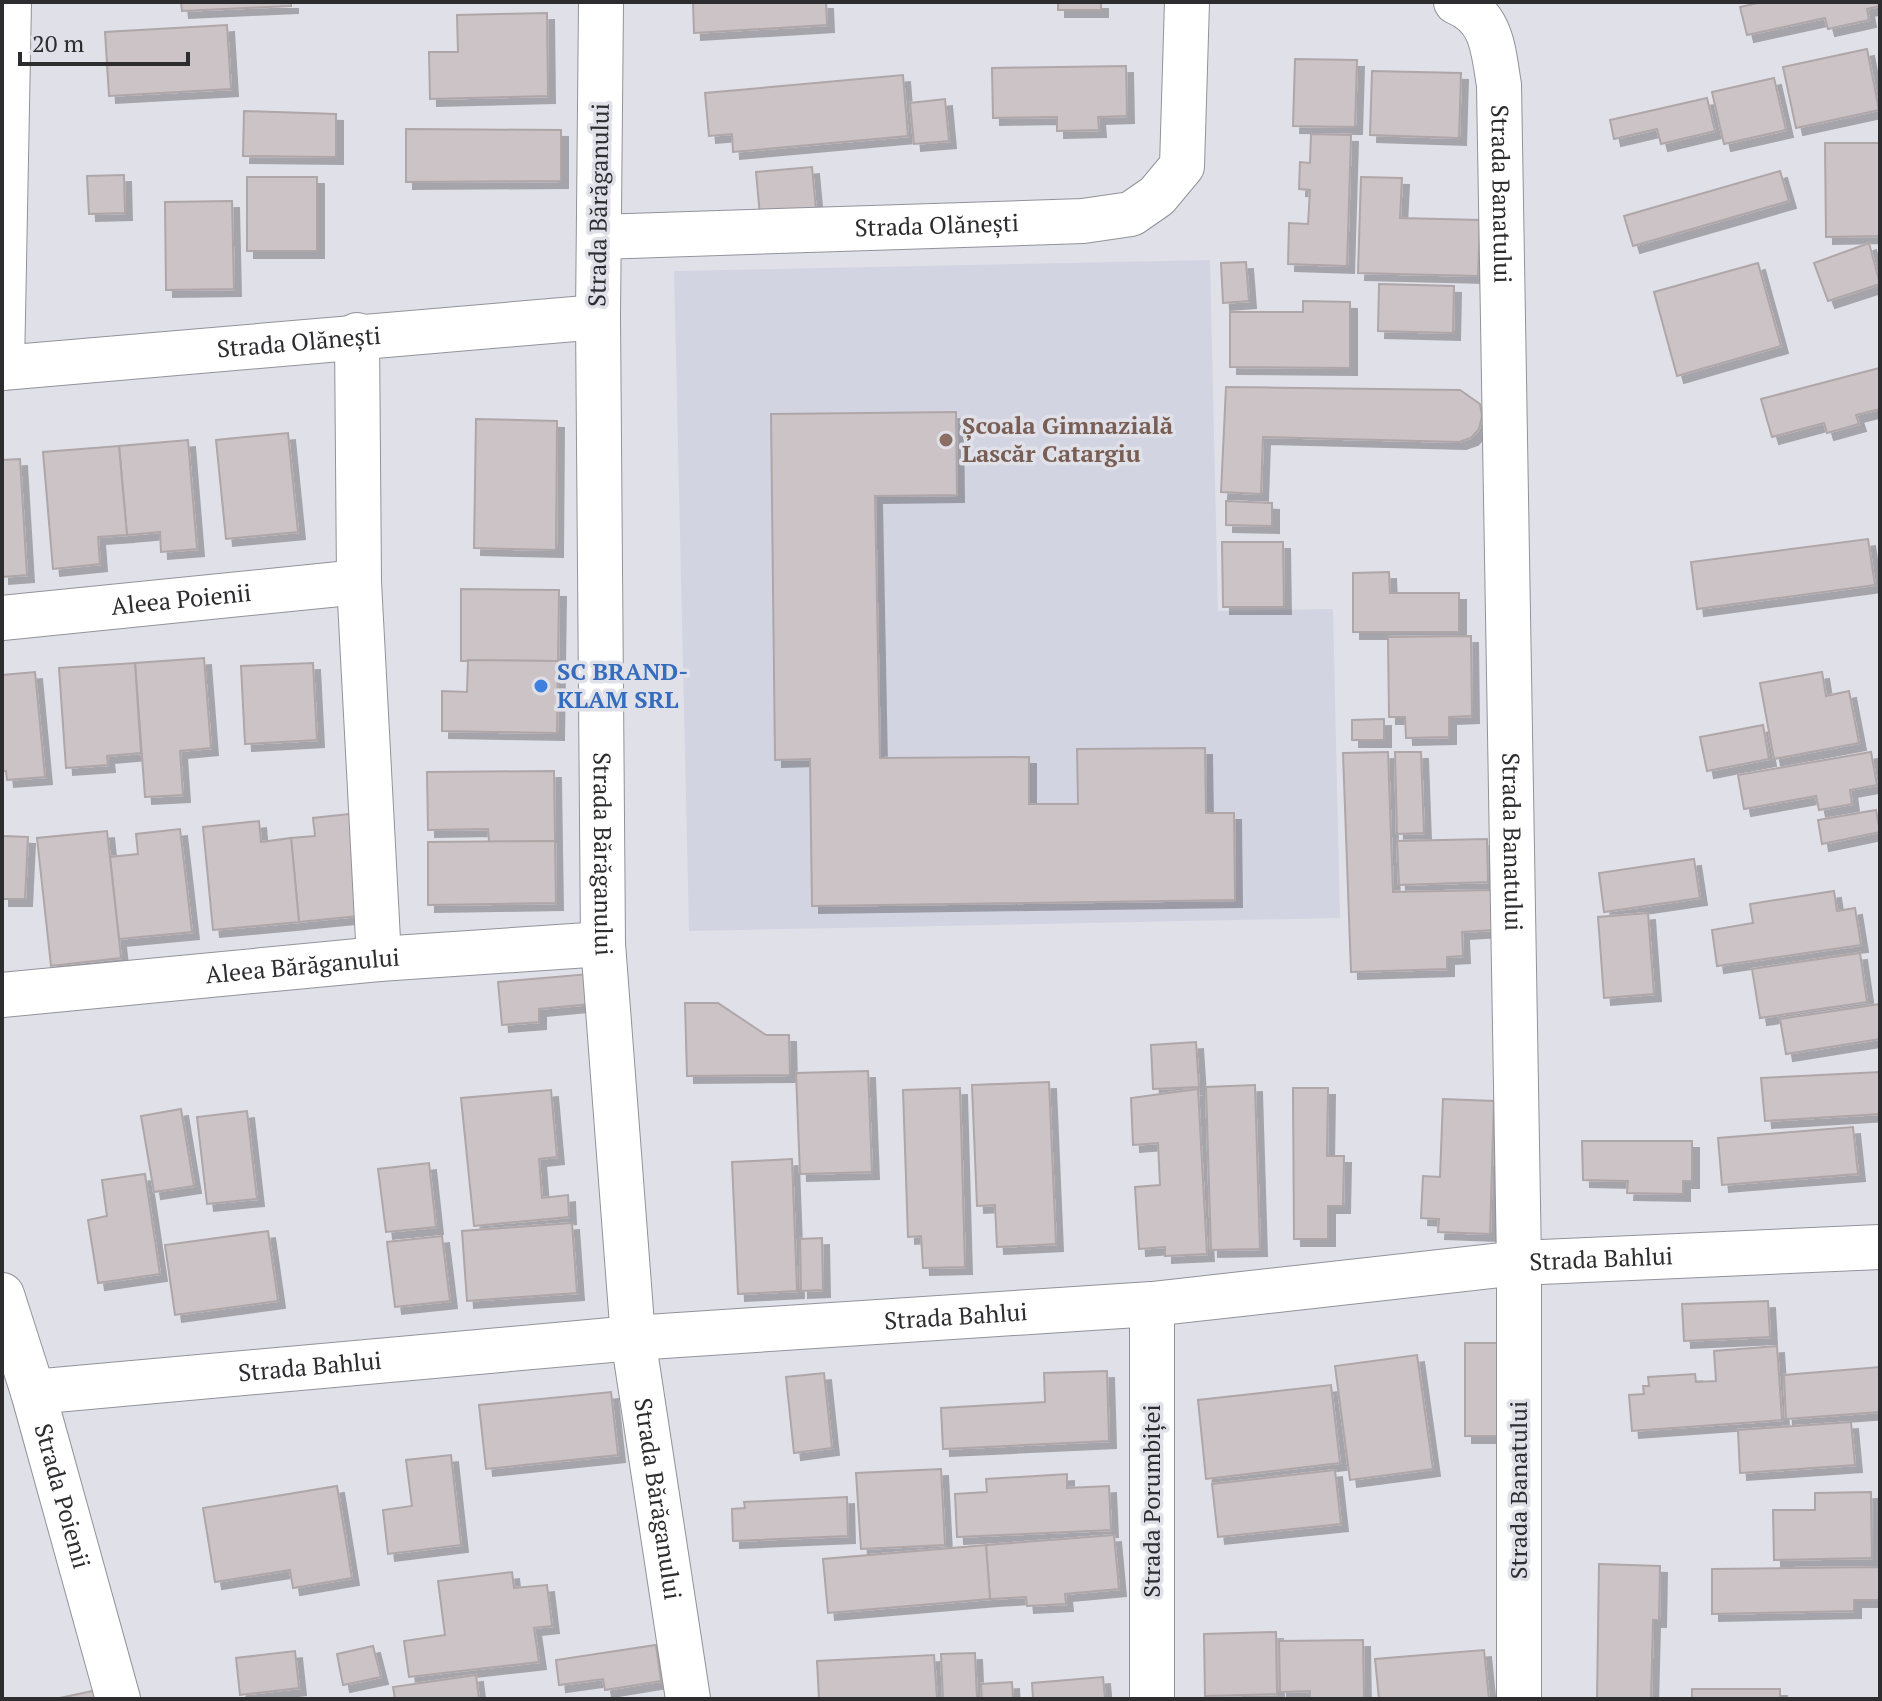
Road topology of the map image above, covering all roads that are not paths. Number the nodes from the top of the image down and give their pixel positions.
1 (9, 2) edge
2 (601, 2) edge
3 (1187, 2) edge
4 (1456, 2) edge
5 (599, 237) junction
6 (598, 317) junction
7 (357, 335) junction
8 (2, 368) edge
9 (359, 582) junction
10 (2, 618) edge
11 (603, 944) junction
12 (379, 959) junction
13 (2, 995) edge
14 (1880, 1247) edge
15 (1519, 1263) junction
16 (2, 1295) edge
17 (1152, 1304) junction
18 (633, 1338) junction
19 (33, 1392) junction
20 (118, 1699) edge
21 (688, 1699) edge
22 (1152, 1699) edge
23 (1519, 1699) edge

1 - 8 street
2 - 5 street, Strada Bărăganului
3 - 5 street, Strada Olănești
4 - 15 street, Strada Banatului
5 - 6 street, Strada Bărăganului
6 - 7 street, Strada Olănești
6 - 11 street, Strada Bărăganului
7 - 8 street, Strada Olănești
7 - 9 street
9 - 10 street, Aleea Poienii
9 - 12 street
11 - 12 street, Aleea Bărăganului
11 - 18 street, Strada Bărăganului
12 - 13 street, Aleea Bărăganului
14 - 15 street, Strada Bahlui
15 - 17 street, Strada Bahlui
15 - 23 street, Strada Banatului
16 - 19 street, Strada Poienii
17 - 18 street, Strada Bahlui
17 - 22 street, Strada Porumbiței
18 - 19 street, Strada Bahlui
18 - 21 street, Strada Bărăganului
19 - 20 street, Strada Poienii

